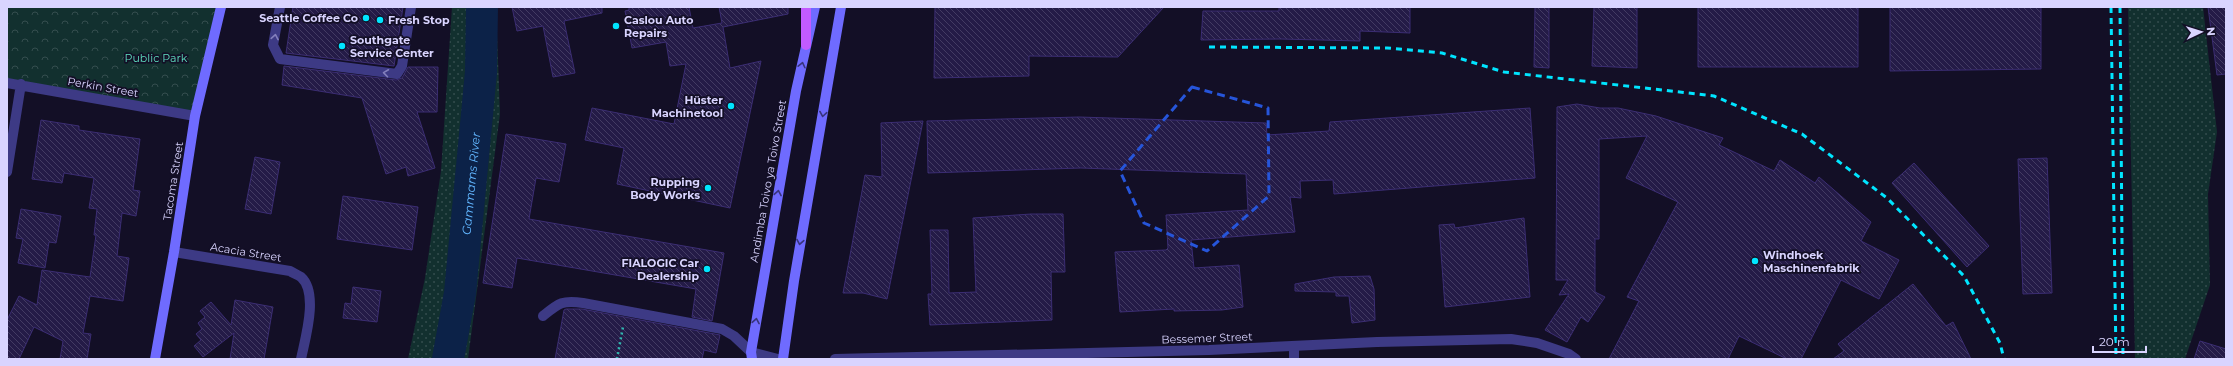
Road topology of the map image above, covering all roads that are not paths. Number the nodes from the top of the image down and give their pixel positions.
1 (221, 7) edge
2 (280, 7) edge
3 (411, 7) edge
4 (806, 7) edge
5 (815, 7) edge
6 (841, 7) edge
7 (806, 45) junction
8 (7, 83) edge
9 (21, 84) junction
10 (195, 116) junction
11 (7, 172) edge
12 (174, 252) junction
13 (543, 316) dead end
14 (1294, 346) junction
15 (751, 356) edge
16 (155, 359) edge
17 (300, 359) edge
18 (778, 359) edge
19 (783, 359) edge
20 (835, 359) edge
21 (1294, 359) edge
22 (1576, 359) edge

1 - 10 street, Tacoma Street
3 -> 2 street
4 - 7 main road
5 - 7 street, Andimba Toivo ya Toivo Street
6 -> 19 street
15 -> 7 street, Andimba Toivo ya Toivo Street
8 - 9 street, Perkin Street
9 - 10 street, Perkin Street
9 - 11 street
10 - 12 street, Tacoma Street
12 - 16 street, Tacoma Street
12 - 17 street, Acacia Street
13 - 15 street
14 - 20 street, Bessemer Street
14 - 21 street
14 - 22 street, Bessemer Street
15 - 18 street

